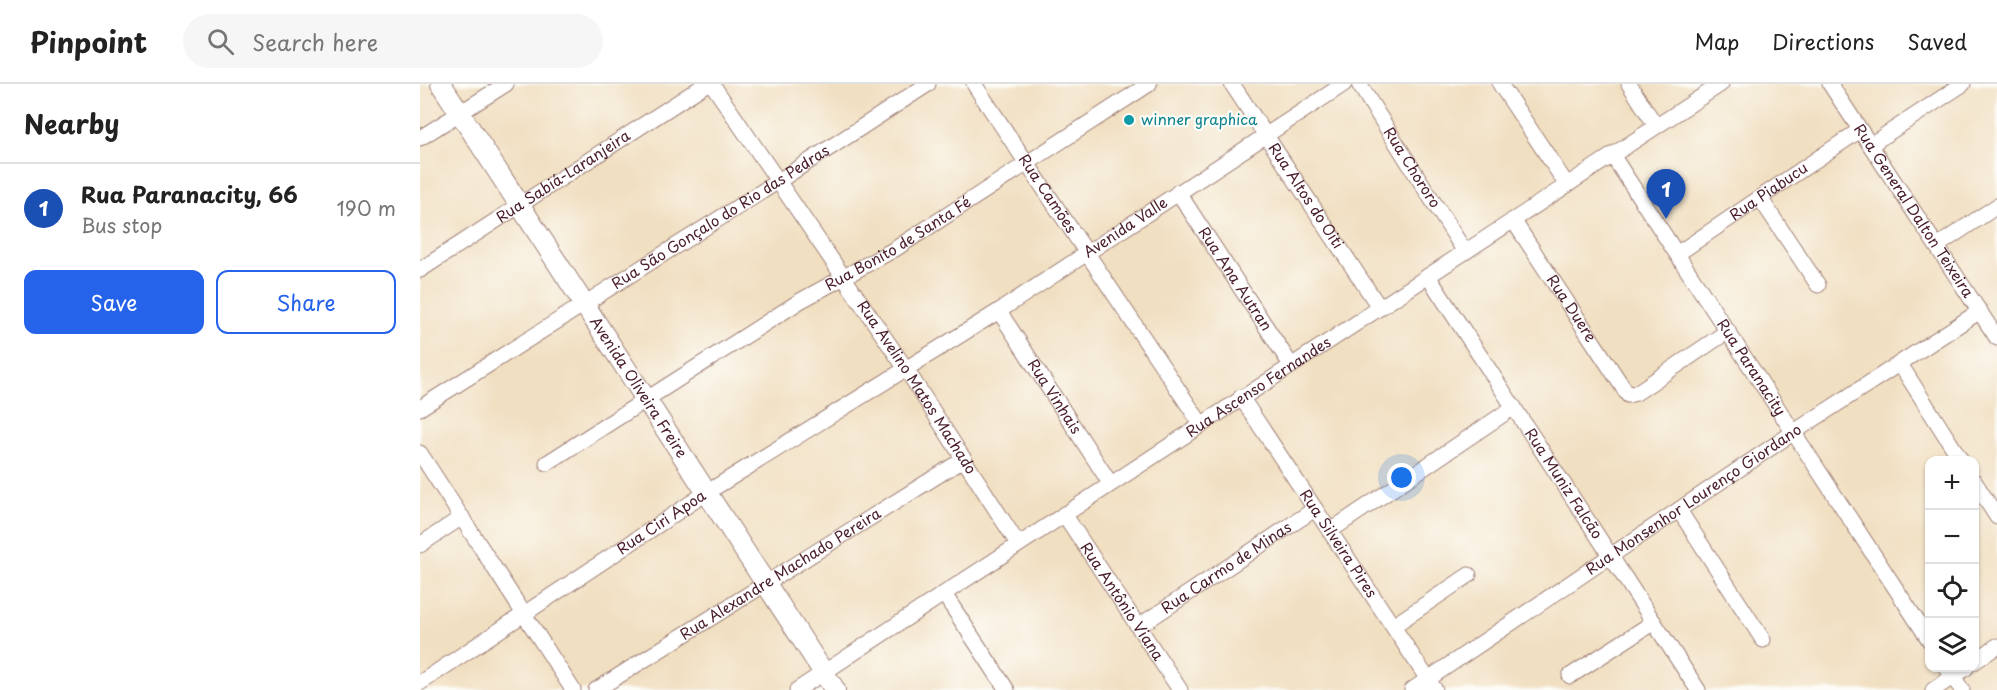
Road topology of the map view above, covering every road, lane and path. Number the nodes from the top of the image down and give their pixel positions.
1 (441, 84) edge
2 (506, 84) edge
3 (706, 84) edge
4 (712, 84) edge
5 (928, 84) edge
6 (974, 84) edge
7 (1149, 84) edge
8 (1232, 84) edge
9 (1344, 84) edge
10 (1359, 84) edge
11 (1500, 84) edge
12 (1629, 84) edge
13 (1721, 84) edge
14 (1830, 84) edge
15 (1963, 84) edge
16 (460, 112) junction
17 (1656, 126) junction
18 (1860, 130) junction
19 (1265, 135) junction
20 (420, 138) edge
21 (1870, 145) junction
22 (1612, 155) junction
23 (1027, 165) junction
24 (777, 182) junction
25 (1567, 185) junction
26 (1178, 192) junction
27 (1760, 198) junction
28 (520, 205) junction
29 (1997, 206) edge
30 (1513, 220) junction
31 (1937, 246) junction
32 (1465, 252) junction
33 (1086, 254) junction
34 (1677, 254) junction
35 (420, 270) edge
36 (1428, 276) junction
37 (843, 277) junction
38 (1818, 285) dead end
39 (584, 305) junction
40 (1379, 308) junction
41 (999, 311) junction
42 (1980, 311) junction
43 (1994, 327) edge
44 (1728, 331) junction
45 (1900, 364) junction
46 (1291, 365) junction
47 (906, 369) junction
48 (1241, 398) junction
49 (646, 400) junction
50 (1514, 407) junction
51 (420, 408) edge
52 (1201, 424) junction
53 (1794, 432) junction
54 (420, 453) edge
55 (1958, 456) edge
56 (964, 459) junction
57 (547, 463) dead end
58 (1110, 483) junction
59 (1979, 489) edge
60 (706, 494) junction
61 (1315, 509) junction
62 (1679, 510) junction
63 (1064, 514) junction
64 (1997, 516) edge
65 (462, 517) junction
66 (1330, 531) junction
67 (1018, 544) junction
68 (420, 545) edge
69 (1611, 555) junction
70 (1469, 575) dead end
71 (766, 585) junction
72 (944, 594) junction
73 (525, 614) junction
74 (1654, 622) junction
75 (1139, 626) junction
76 (1393, 626) junction
77 (1925, 635) edge
78 (1763, 640) dead end
79 (1997, 646) edge
80 (1979, 659) edge
81 (1950, 672) edge
82 (824, 673) junction
83 (1569, 676) dead end
84 (420, 683) edge
85 (1431, 685) edge
86 (573, 690) edge
87 (596, 690) edge
88 (797, 690) edge
89 (835, 690) edge
90 (1007, 690) edge
91 (1180, 690) edge
92 (1412, 690) edge
93 (1698, 690) edge
94 (1933, 690) edge
95 (1962, 690) edge

1 - 16 street, Avenida Oliveira Freire
2 - 16 street
3 - 28 street, Rua Sabiá-Laranjeira
4 - 24 street, Rua Avelino Matos Machado
5 - 24 street, Rua São Gonçalo do Rio das Pedras
6 - 23 street, Rua Camões
7 - 23 street, Rua Bonito de Santa Fé
8 - 19 street, Rua Altos do Oiti
9 - 19 street, Avenida Valle
10 - 32 street, Rua Chororo
11 - 25 street
12 - 17 street
13 - 17 street, Rua Ascenso Fernandes
14 - 18 street, Rua General Dalton Teixeira
15 - 21 street
16 - 20 street
16 - 28 street, Avenida Oliveira Freire
17 - 22 street, Rua Ascenso Fernandes
18 - 21 street, Rua General Dalton Teixeira
18 - 27 street, Rua Piabucu
19 - 26 street, Avenida Valle
19 - 40 street, Rua Altos do Oiti
21 - 31 street, Rua General Dalton Teixeira
22 - 25 street, Rua Ascenso Fernandes
22 - 34 street, Rua Paranacity
23 - 33 street, Rua Camões
23 - 37 street, Rua Bonito de Santa Fé
24 - 37 street, Rua Avelino Matos Machado
24 - 39 street, Rua São Gonçalo do Rio das Pedras
25 - 30 street, Rua Ascenso Fernandes
26 - 33 street, Avenida Valle
26 - 46 street, Rua Ana Autran
27 - 34 street, Rua Piabucu
27 - 38 street
28 - 35 street, Rua Sabiá-Laranjeira
28 - 39 street, Avenida Oliveira Freire
29 - 31 street
30 - 32 street, Rua Ascenso Fernandes
30 - 44 street, Rua Duere
31 - 42 street, Rua General Dalton Teixeira
32 - 36 street, Rua Ascenso Fernandes
33 - 41 street, Avenida Valle
33 - 52 street, Rua Camões
34 - 44 street, Rua Paranacity
36 - 40 street, Rua Ascenso Fernandes
36 - 50 street, Rua Muniz Falcão
37 - 47 street, Rua Avelino Matos Machado
37 - 49 street, Rua Bonito de Santa Fé
39 - 49 street, Avenida Oliveira Freire
39 - 51 street, Rua São Gonçalo do Rio das Pedras
40 - 46 street, Rua Ascenso Fernandes
41 - 47 street, Avenida Valle
41 - 58 street, Rua Vinhais
42 - 43 street, Rua General Dalton Teixeira
42 - 45 street, Rua Monsenhor Lourenço Giordano
44 - 53 street, Rua Paranacity
45 - 53 street, Rua Monsenhor Lourenço Giordano
45 - 55 street
46 - 48 street, Rua Ascenso Fernandes
47 - 56 street, Rua Avelino Matos Machado
47 - 60 street, Rua Ciri Apoa
48 - 52 street, Rua Ascenso Fernandes
48 - 61 street, Rua Silveira Pires
49 - 57 street, Rua Bonito de Santa Fé
49 - 60 street, Avenida Oliveira Freire
50 - 66 street
50 - 69 street, Rua Muniz Falcão
52 - 58 street, Rua Ascenso Fernandes
53 - 62 street, Rua Monsenhor Lourenço Giordano
53 - 77 street, Rua Paranacity
54 - 65 street
56 - 67 street, Rua Avelino Matos Machado
56 - 71 street, Rua Alexandre Machado Pereira
58 - 63 street, Rua Ascenso Fernandes
59 - 64 street
60 - 71 street, Avenida Oliveira Freire
60 - 73 street, Rua Ciri Apoa
61 - 66 street, Rua Silveira Pires
61 - 75 street, Rua Carmo de Minas
62 - 69 street, Rua Monsenhor Lourenço Giordano
62 - 78 street
63 - 67 street, Rua Ascenso Fernandes
63 - 75 street, Rua Antônio Viana
65 - 68 street
65 - 73 street
66 - 76 street, Rua Silveira Pires
67 - 72 street, Rua Ascenso Fernandes
69 - 74 street, Rua Muniz Falcão
69 - 85 street, Rua Monsenhor Lourenço Giordano
70 - 76 street
71 - 82 street, Avenida Oliveira Freire
71 - 87 street, Rua Alexandre Machado Pereira
72 - 82 street, Rua Ascenso Fernandes
72 - 90 street
73 - 84 street, Rua Ciri Apoa
73 - 86 street
74 - 83 street
74 - 93 street, Rua Muniz Falcão
75 - 91 street, Rua Antônio Viana
76 - 85 street, Rua Silveira Pires
79 - 80 street
81 - 94 street
81 - 95 street
82 - 88 street, Rua Ascenso Fernandes
82 - 89 street, Avenida Oliveira Freire
85 - 92 street, Rua Monsenhor Lourenço Giordano

